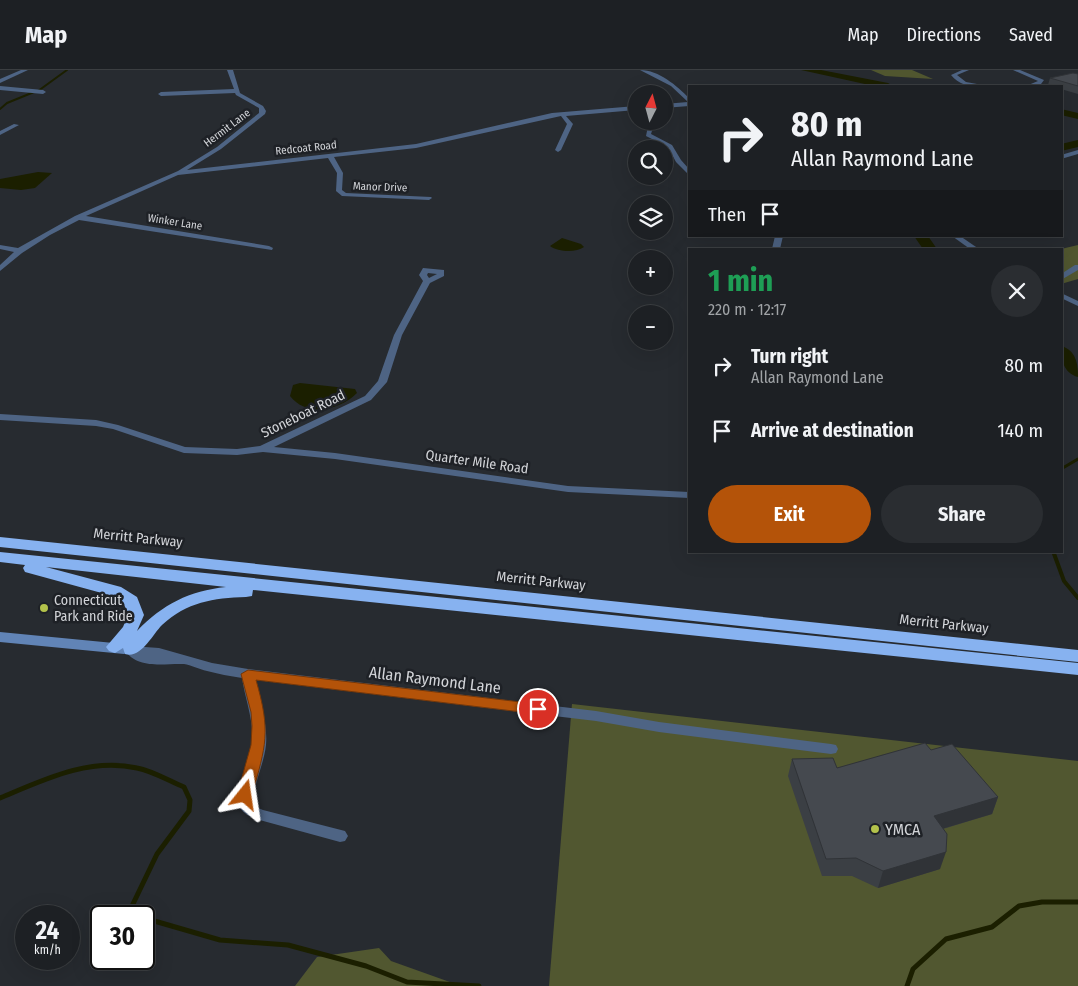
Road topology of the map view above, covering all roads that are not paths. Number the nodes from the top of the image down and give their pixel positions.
1 (24, 70) edge
2 (230, 70) edge
3 (643, 70) edge
4 (966, 70) edge
5 (1016, 70) edge
6 (0, 76) edge
7 (10, 76) junction
8 (0, 81) edge
9 (979, 85) edge
10 (1032, 85) edge
11 (0, 88) edge
12 (236, 91) junction
13 (43, 92) dead end
14 (161, 94) dead end
15 (688, 101) edge
16 (688, 102) edge
17 (673, 105) edge
18 (628, 109) edge
19 (562, 114) junction
20 (16, 125) dead end
21 (649, 130) edge
22 (0, 133) edge
23 (558, 150) dead end
24 (1078, 152) edge
25 (1063, 156) edge
26 (331, 157) junction
27 (688, 172) edge
28 (177, 173) junction
29 (429, 198) dead end
30 (77, 217) junction
31 (957, 237) edge
32 (0, 247) edge
33 (269, 248) dead end
34 (973, 248) edge
35 (19, 251) junction
36 (1078, 267) edge
37 (0, 269) edge
38 (1063, 277) edge
39 (427, 281) dead end
40 (1063, 296) edge
41 (1078, 304) edge
42 (0, 417) edge
43 (262, 449) junction
44 (688, 495) edge
45 (0, 542) edge
46 (0, 557) edge
47 (0, 562) edge
48 (493, 609) junction
49 (0, 637) edge
50 (123, 649) junction
51 (1078, 656) edge
52 (1028, 657) junction
53 (1078, 669) edge
54 (248, 674) junction
55 (830, 749) dead end
56 (340, 836) dead end

1 - 7 street
2 - 12 street, Hermit Lane
3 - 15 street
4 - 9 street
5 - 10 street
6 - 7 street
7 - 8 street
11 - 13 street
12 - 14 street
12 - 28 street, Hermit Lane
16 - 17 street
18 - 19 street, Redcoat Road
19 - 23 street
19 - 26 street, Redcoat Road
20 - 22 street
21 - 27 street
24 - 25 street
26 - 28 street, Redcoat Road
26 - 29 street, Manor Drive
28 - 30 street, Redcoat Road
30 - 33 street, Winker Lane
30 - 35 street, Redcoat Road
31 - 34 street
32 - 35 street
35 - 37 street, Redcoat Road
36 - 38 street
39 - 43 street, Stoneboat Road
40 - 41 street
42 - 43 street, Stoneboat Road
43 - 44 street, Quarter Mile Road
45 - 52 highway, Merritt Parkway
46 - 48 highway, Merritt Parkway
47 - 50 highway
48 - 50 highway
48 - 52 highway, Merritt Parkway
49 - 50 main road, Allan Raymond Lane
50 - 54 street, Allan Raymond Lane
51 - 52 highway, Merritt Parkway
52 - 53 highway, Merritt Parkway
54 - 55 street, Allan Raymond Lane
54 - 56 street

